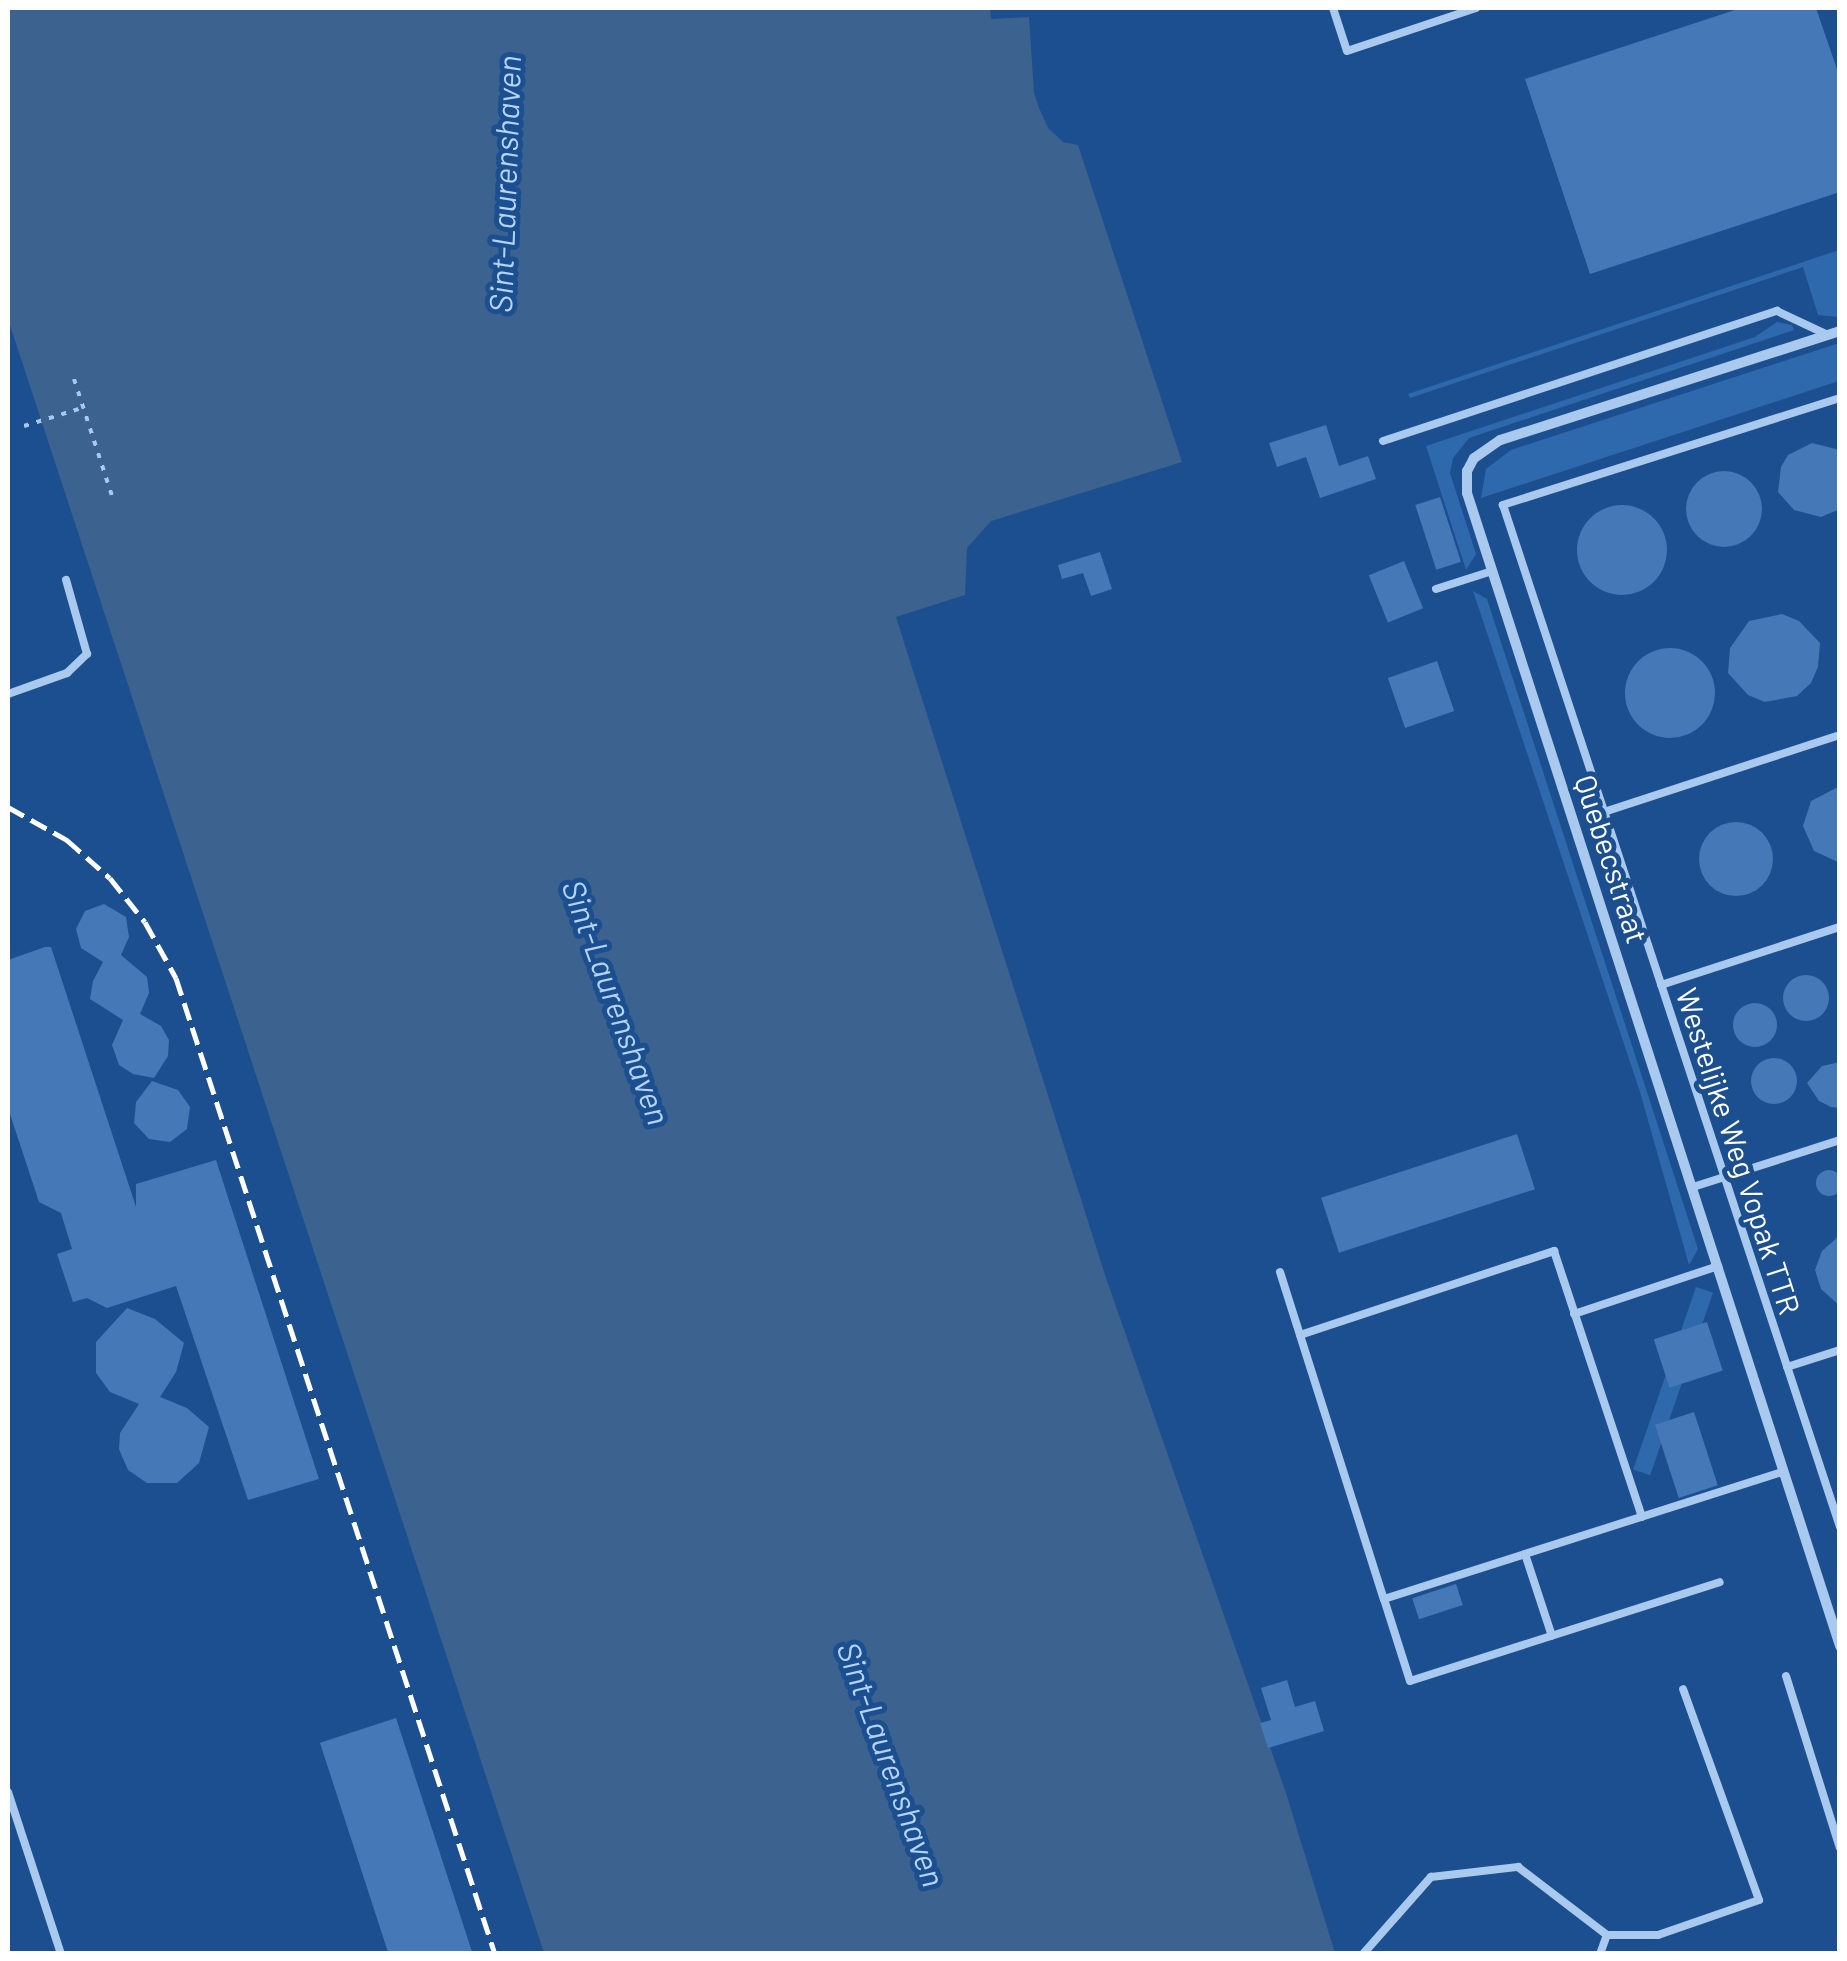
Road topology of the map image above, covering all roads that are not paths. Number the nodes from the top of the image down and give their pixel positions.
1 (1333, 8) edge
2 (1476, 8) edge
3 (1834, 333) edge
4 (1840, 398) edge
5 (1383, 441) dead end
6 (1492, 571) junction
7 (66, 580) dead end
8 (1436, 589) dead end
9 (8, 694) edge
10 (1840, 736) edge
11 (1604, 812) junction
12 (1840, 927) edge
13 (1661, 985) junction
14 (1840, 1140) edge
15 (1724, 1178) junction
16 (1693, 1187) junction
17 (1718, 1266) junction
18 (1280, 1272) dead end
19 (1574, 1314) junction
20 (1300, 1335) junction
21 (1840, 1350) edge
22 (1787, 1367) junction
23 (1783, 1472) junction
24 (1838, 1516) edge
25 (1642, 1517) junction
26 (1840, 1526) edge
27 (1525, 1554) junction
28 (1720, 1582) dead end
29 (1384, 1599) junction
30 (1552, 1636) junction
31 (1840, 1646) edge
32 (1786, 1676) dead end
33 (1683, 1688) dead end
34 (8, 1792) edge
35 (12, 1822) edge
36 (1840, 1848) edge
37 (1608, 1935) junction
38 (61, 1954) edge
39 (1363, 1954) edge
40 (1600, 1954) edge

1 - 2 lane
3 - 5 lane
3 - 6 street, Quebecstraat
4 - 11 lane, Westelijke Weg Vopak TTR
6 - 8 lane
6 - 16 street, Quebecstraat
7 - 9 lane
10 - 11 lane
11 - 13 lane, Westelijke Weg Vopak TTR
12 - 13 lane
13 - 15 lane, Westelijke Weg Vopak TTR
14 - 15 lane
15 - 16 lane
15 - 22 lane, Westelijke Weg Vopak TTR
16 - 17 street, Quebecstraat
17 - 19 lane
17 - 23 street, Quebecstraat
18 - 20 lane
19 - 20 lane
19 - 25 lane
20 - 29 lane
21 - 22 lane
22 - 24 lane, Westelijke Weg Vopak TTR
23 - 25 lane
23 - 31 street, Quebecstraat
24 - 26 lane, Westelijke Weg Vopak TTR
25 - 27 lane
27 - 29 lane
27 - 30 lane
28 - 30 lane
29 - 30 lane
32 - 36 lane
33 - 37 lane
34 - 35 lane
35 - 38 lane
37 - 39 lane
37 - 40 lane

